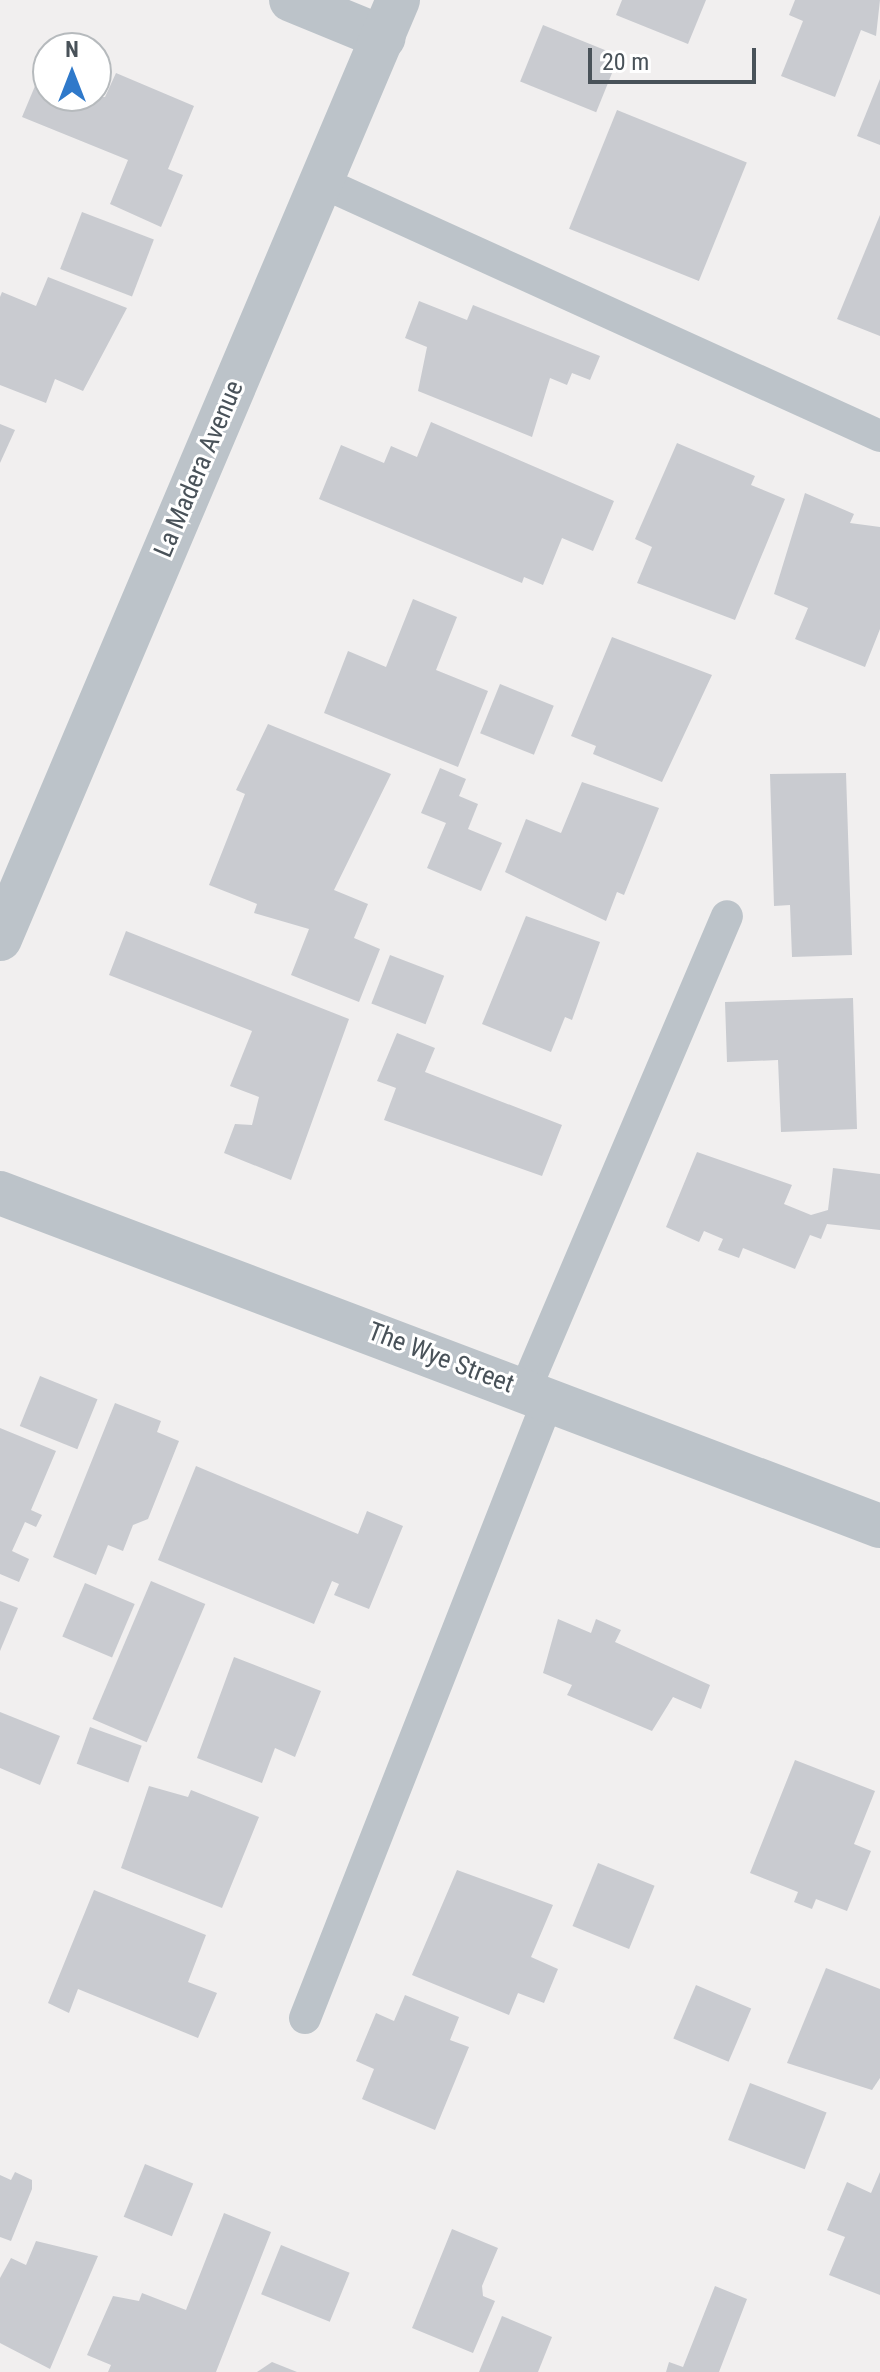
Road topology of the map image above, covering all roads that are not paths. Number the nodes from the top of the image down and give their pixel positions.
1 (291, 0) edge
2 (391, 19) edge
3 (321, 182) junction
4 (880, 436) edge
5 (727, 916) dead end
6 (0, 939) edge
7 (0, 1193) edge
8 (537, 1394) junction
9 (880, 1526) edge
10 (305, 2018) dead end

1 - 2 street
2 - 3 street, La Madera Avenue
3 - 4 lane
3 - 6 street, La Madera Avenue
5 - 8 lane
7 - 8 street, The Wye Street
8 - 9 street, The Wye Street
8 - 10 lane

